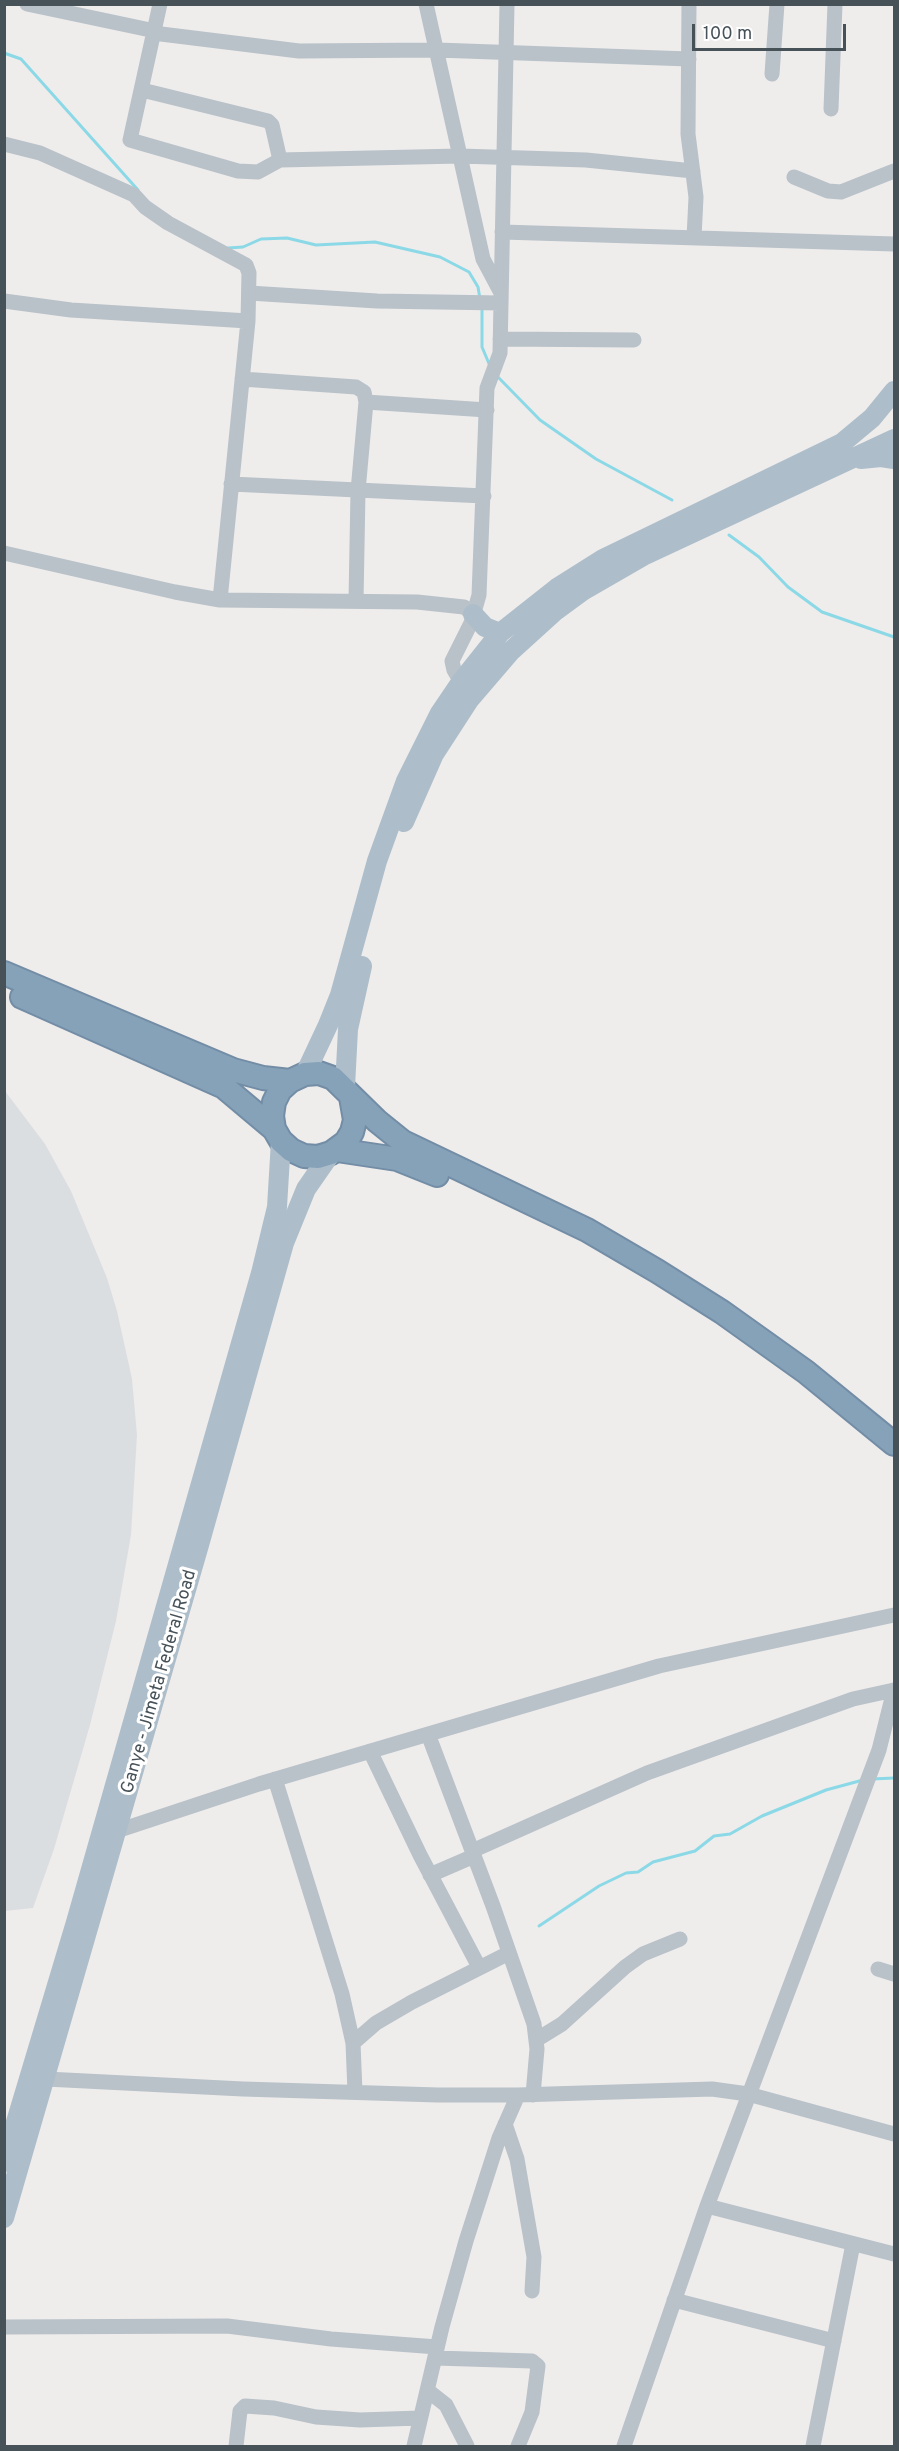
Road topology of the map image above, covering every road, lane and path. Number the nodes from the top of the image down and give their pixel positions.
1 (27, 4) edge
2 (160, 4) edge
3 (426, 4) edge
4 (507, 4) edge
5 (689, 4) edge
6 (777, 4) edge
7 (835, 4) edge
8 (155, 30) junction
9 (437, 50) junction
10 (506, 53) junction
11 (689, 59) junction
12 (772, 74) dead end
13 (142, 90) junction
14 (831, 109) dead end
15 (4, 144) edge
16 (460, 156) junction
17 (503, 158) junction
18 (280, 160) junction
19 (693, 171) junction
20 (894, 171) edge
21 (794, 177) dead end
22 (502, 232) junction
23 (694, 238) junction
24 (894, 244) edge
25 (249, 293) junction
26 (4, 301) edge
27 (492, 301) junction
28 (248, 321) junction
29 (500, 339) junction
30 (634, 340) dead end
31 (242, 379) junction
32 (894, 391) edge
33 (366, 402) junction
34 (487, 410) junction
35 (894, 439) edge
36 (894, 459) edge
37 (847, 462) junction
38 (231, 484) junction
39 (358, 491) junction
40 (484, 496) junction
41 (4, 553) edge
42 (220, 600) junction
43 (356, 601) junction
44 (473, 614) junction
45 (500, 633) junction
46 (461, 682) junction
47 (4, 973) edge
48 (4, 989) edge
49 (297, 1077) junction
50 (348, 1092) junction
51 (278, 1135) junction
52 (334, 1151) junction
53 (894, 1445) edge
54 (894, 1615) edge
55 (894, 1690) edge
56 (428, 1734) junction
57 (370, 1751) junction
58 (275, 1779) junction
59 (117, 1831) junction
60 (473, 1854) junction
61 (430, 1875) junction
62 (680, 1939) dead end
63 (510, 1953) junction
64 (479, 1967) junction
65 (878, 1969) dead end
66 (894, 1974) edge
67 (536, 2040) junction
68 (353, 2043) junction
69 (46, 2079) junction
70 (356, 2092) junction
71 (748, 2094) junction
72 (526, 2095) junction
73 (505, 2124) junction
74 (894, 2134) edge
75 (4, 2162) edge
76 (707, 2206) junction
77 (4, 2218) edge
78 (853, 2244) junction
79 (894, 2254) edge
80 (532, 2291) dead end
81 (674, 2300) junction
82 (4, 2327) edge
83 (834, 2341) junction
84 (436, 2353) junction
85 (427, 2390) junction
86 (420, 2418) junction
87 (236, 2446) edge
88 (414, 2446) edge
89 (467, 2446) edge
90 (518, 2446) edge
91 (624, 2446) edge
92 (813, 2446) edge

1 - 8 street
2 - 8 street
3 - 9 street
4 - 10 street
5 - 11 street
6 - 12 street
7 - 14 street
8 - 9 street
8 - 13 street
9 - 10 street
9 - 16 street
10 - 11 street
10 - 17 street
11 - 19 street
13 - 18 street
13 - 18 street
15 - 25 street
16 - 17 street
16 - 18 street
16 - 27 street
17 - 19 street
17 - 22 street
19 - 23 street
20 - 21 street
22 - 23 street
22 - 27 street
23 - 24 street
25 - 27 street
25 - 28 street
26 - 28 street
27 - 29 street
28 - 31 street
29 - 30 street
29 - 34 street
31 - 33 street
31 - 38 street
32 - 45 main road
33 - 34 street
33 - 39 street
34 - 40 street
35 - 37 main road
36 - 37 main road
37 - 50 main road
38 - 39 street
38 - 42 street
39 - 40 street
39 - 43 street
40 - 44 street
41 - 42 street
42 - 43 street
43 - 44 street
44 - 45 main road
44 - 46 street
45 - 46 main road
46 - 49 main road
47 - 49 highway
48 - 51 highway
49 - 50 highway
49 - 51 highway
50 - 52 highway
50 - 53 highway
51 - 52 highway
51 - 75 main road, Ganye - Jimeta Federal Road
52 - 53 highway
52 - 59 main road, Ganye - Jimeta Federal Road
54 - 56 street
55 - 60 street
55 - 71 street
56 - 57 street
56 - 60 street
57 - 58 street
57 - 61 street
58 - 59 street
58 - 68 street
59 - 69 main road, Ganye - Jimeta Federal Road
60 - 61 street
60 - 63 street
61 - 64 street
62 - 67 street
63 - 64 street
63 - 67 street
64 - 68 street
65 - 66 street
67 - 72 street
68 - 70 street
69 - 70 street
69 - 77 main road, Ganye - Jimeta Federal Road
70 - 72 street
71 - 72 street
71 - 74 street
71 - 76 street
72 - 73 street
73 - 80 street
73 - 84 street
76 - 78 street
76 - 81 street
78 - 79 street
78 - 83 street
81 - 83 street
81 - 91 street
82 - 84 street
83 - 92 street
84 - 85 street
84 - 90 street
85 - 86 street
85 - 89 street
86 - 87 street
86 - 88 street

